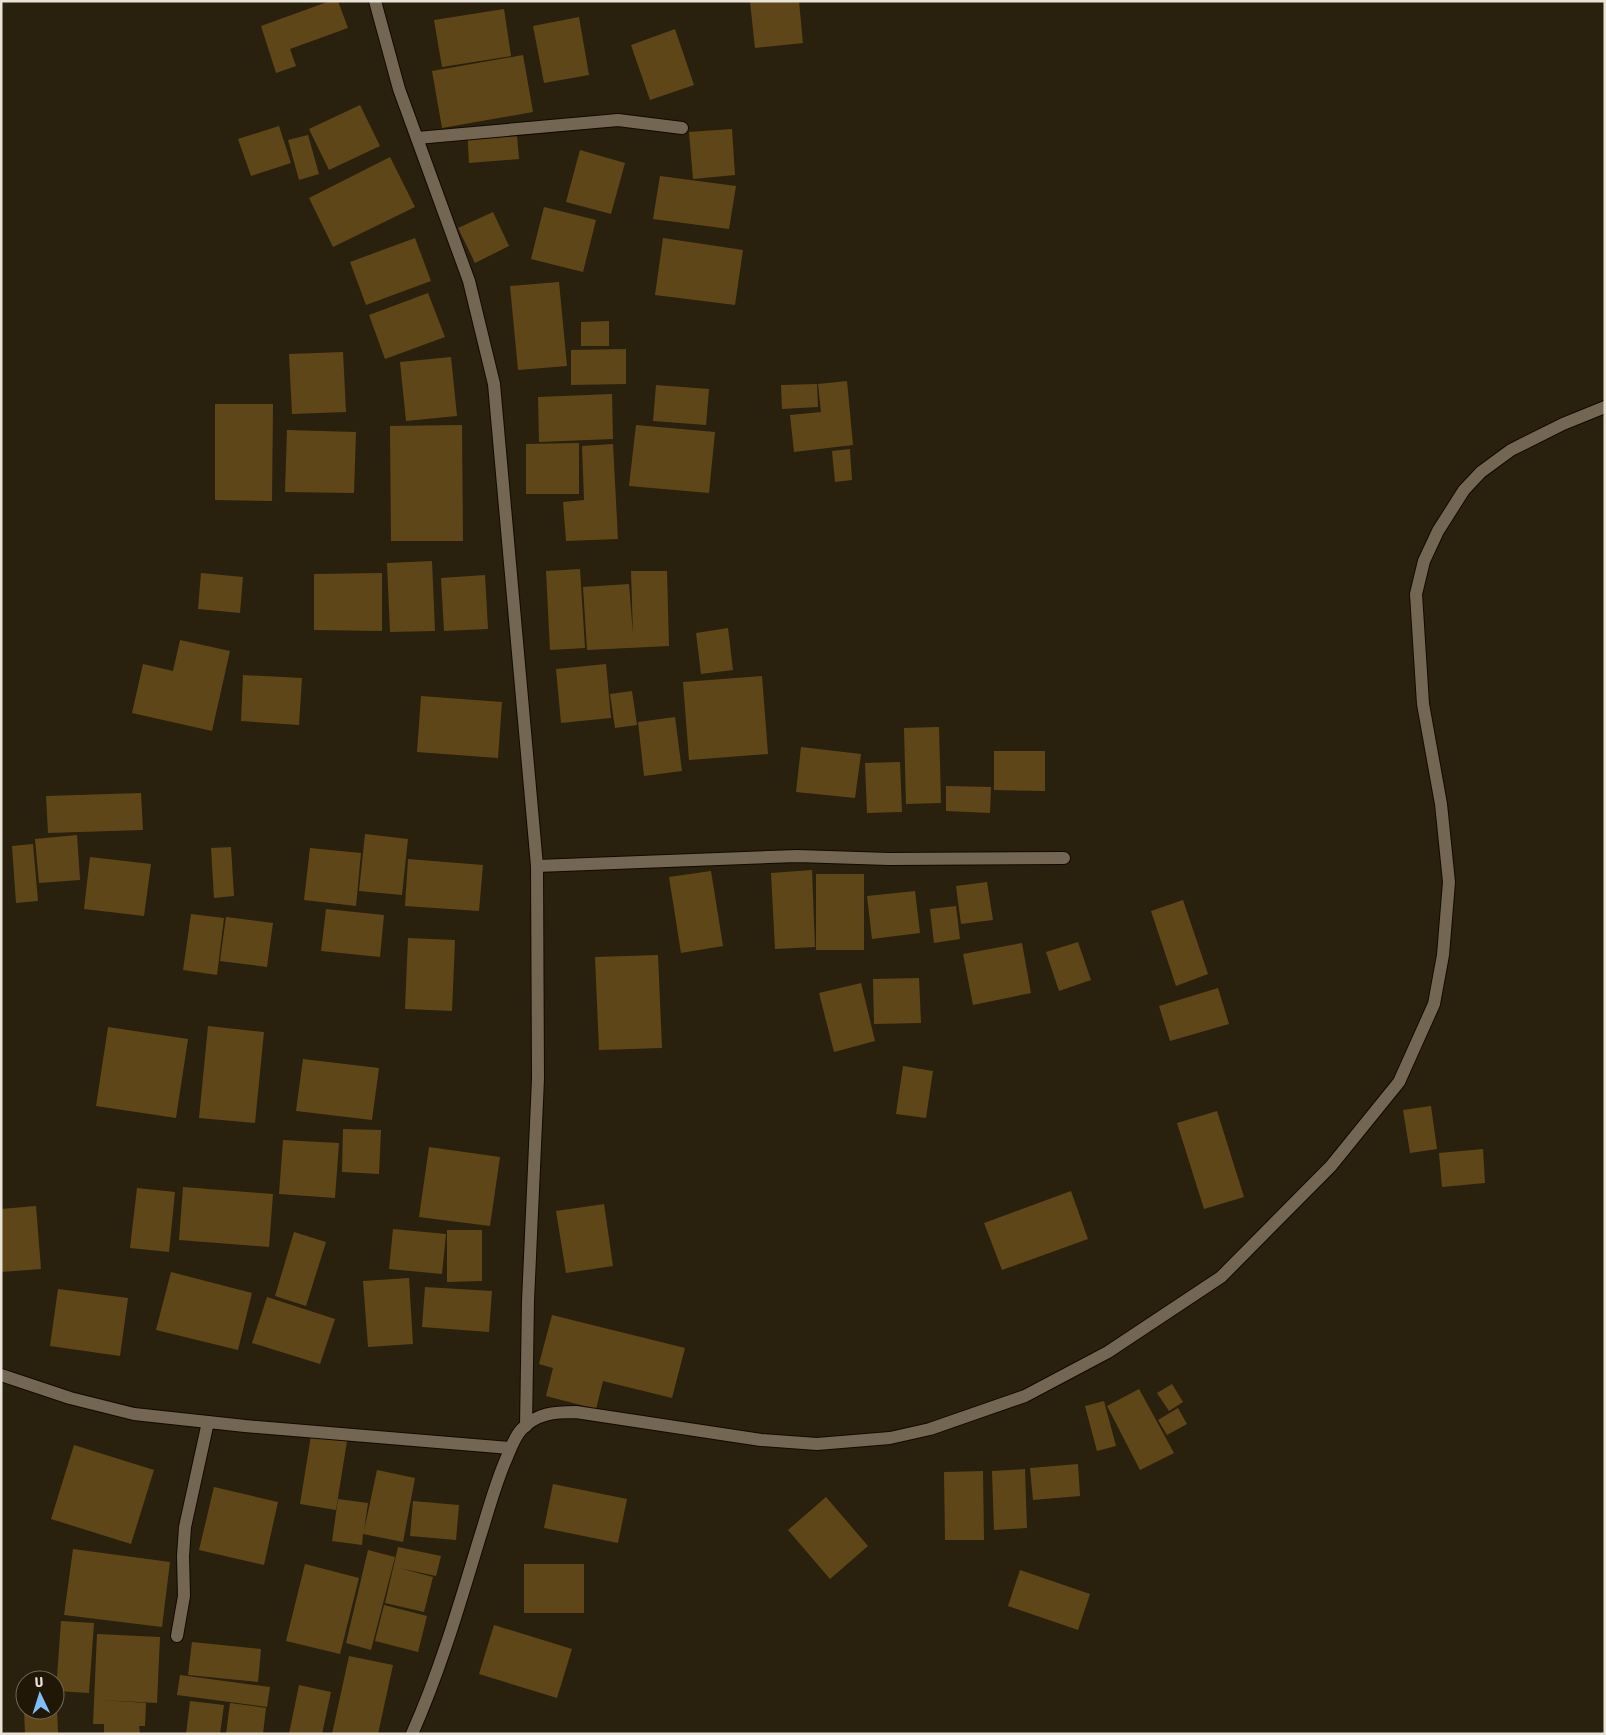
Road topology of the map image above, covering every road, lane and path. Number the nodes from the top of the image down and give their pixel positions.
1 (374, 1) edge
2 (682, 128) dead end
3 (417, 138) junction
4 (1605, 407) edge
5 (1064, 858) dead end
6 (537, 866) junction
7 (1, 1375) edge
8 (208, 1422) junction
9 (526, 1426) junction
10 (510, 1448) junction
11 (177, 1636) dead end
12 (412, 1734) edge

1 - 3 street
2 - 3 street
3 - 6 street
4 - 9 street
5 - 6 street
6 - 9 street
7 - 8 street
8 - 10 street
8 - 11 street
9 - 10 street
10 - 12 street

